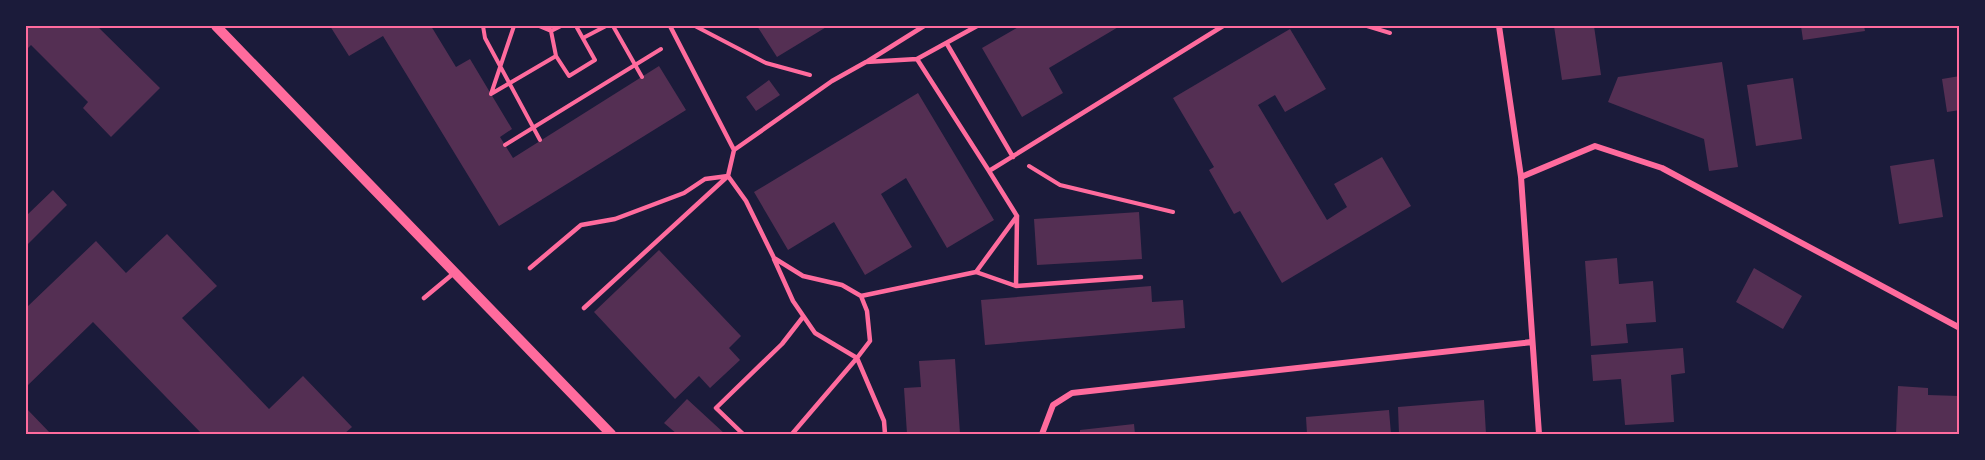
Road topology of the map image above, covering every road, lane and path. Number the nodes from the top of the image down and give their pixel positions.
1 (216, 26) edge
2 (483, 26) edge
3 (514, 26) edge
4 (539, 26) edge
5 (548, 26) edge
6 (561, 26) edge
7 (576, 26) edge
8 (606, 26) edge
9 (612, 26) edge
10 (673, 26) edge
11 (695, 26) edge
12 (924, 26) edge
13 (977, 26) edge
14 (1223, 26) edge
15 (1367, 26) edge
16 (1499, 26) edge
17 (551, 31) junction
18 (1390, 33) dead end
19 (583, 38) junction
20 (678, 39) junction
21 (946, 44) junction
22 (556, 56) junction
23 (917, 59) junction
24 (866, 62) junction
25 (635, 65) junction
26 (501, 67) junction
27 (642, 77) dead end
28 (832, 81) junction
29 (510, 83) junction
30 (534, 127) junction
31 (540, 140) dead end
32 (505, 145) dead end
33 (734, 150) junction
34 (1013, 157) junction
35 (989, 171) junction
36 (728, 176) junction
37 (1521, 177) junction
38 (1173, 212) dead end
39 (1017, 216) junction
40 (774, 258) junction
41 (530, 268) dead end
42 (976, 272) junction
43 (454, 273) junction
44 (1141, 277) dead end
45 (1016, 286) junction
46 (861, 296) junction
47 (424, 298) dead end
48 (584, 308) dead end
49 (803, 317) junction
50 (1959, 328) edge
51 (1532, 342) junction
52 (857, 358) junction
53 (610, 435) edge
54 (743, 435) edge
55 (792, 435) edge
56 (885, 435) edge
57 (1042, 435) edge
58 (1539, 435) edge

1 - 43 street
2 - 26 path
3 - 26 path
4 - 17 path
5 - 17 path
6 - 17 path
7 - 19 path
8 - 19 path
9 - 25 path
10 - 20 lane
11 - 28 path
12 - 24 lane
13 - 21 lane
14 - 34 lane
15 - 18 path
16 - 37 street
17 - 22 path
19 - 22 path
20 - 25 path
20 - 33 lane
21 - 23 lane
21 - 34 lane
22 - 29 path
23 - 24 lane
23 - 35 lane
24 - 28 lane
25 - 27 path
25 - 30 path
26 - 29 path
26 - 29 path
28 - 33 lane
29 - 30 path
30 - 31 path
30 - 32 path
33 - 36 lane
34 - 35 lane
34 - 38 path
35 - 39 lane
36 - 40 lane
36 - 41 lane
36 - 48 lane
37 - 50 street
37 - 51 street
39 - 42 lane
39 - 45 lane
40 - 46 lane
40 - 49 lane
42 - 45 lane
42 - 46 lane
43 - 47 lane
43 - 53 street
44 - 45 lane
46 - 52 lane
49 - 52 lane
49 - 54 lane
51 - 57 street
51 - 58 street
52 - 55 lane
52 - 56 lane

